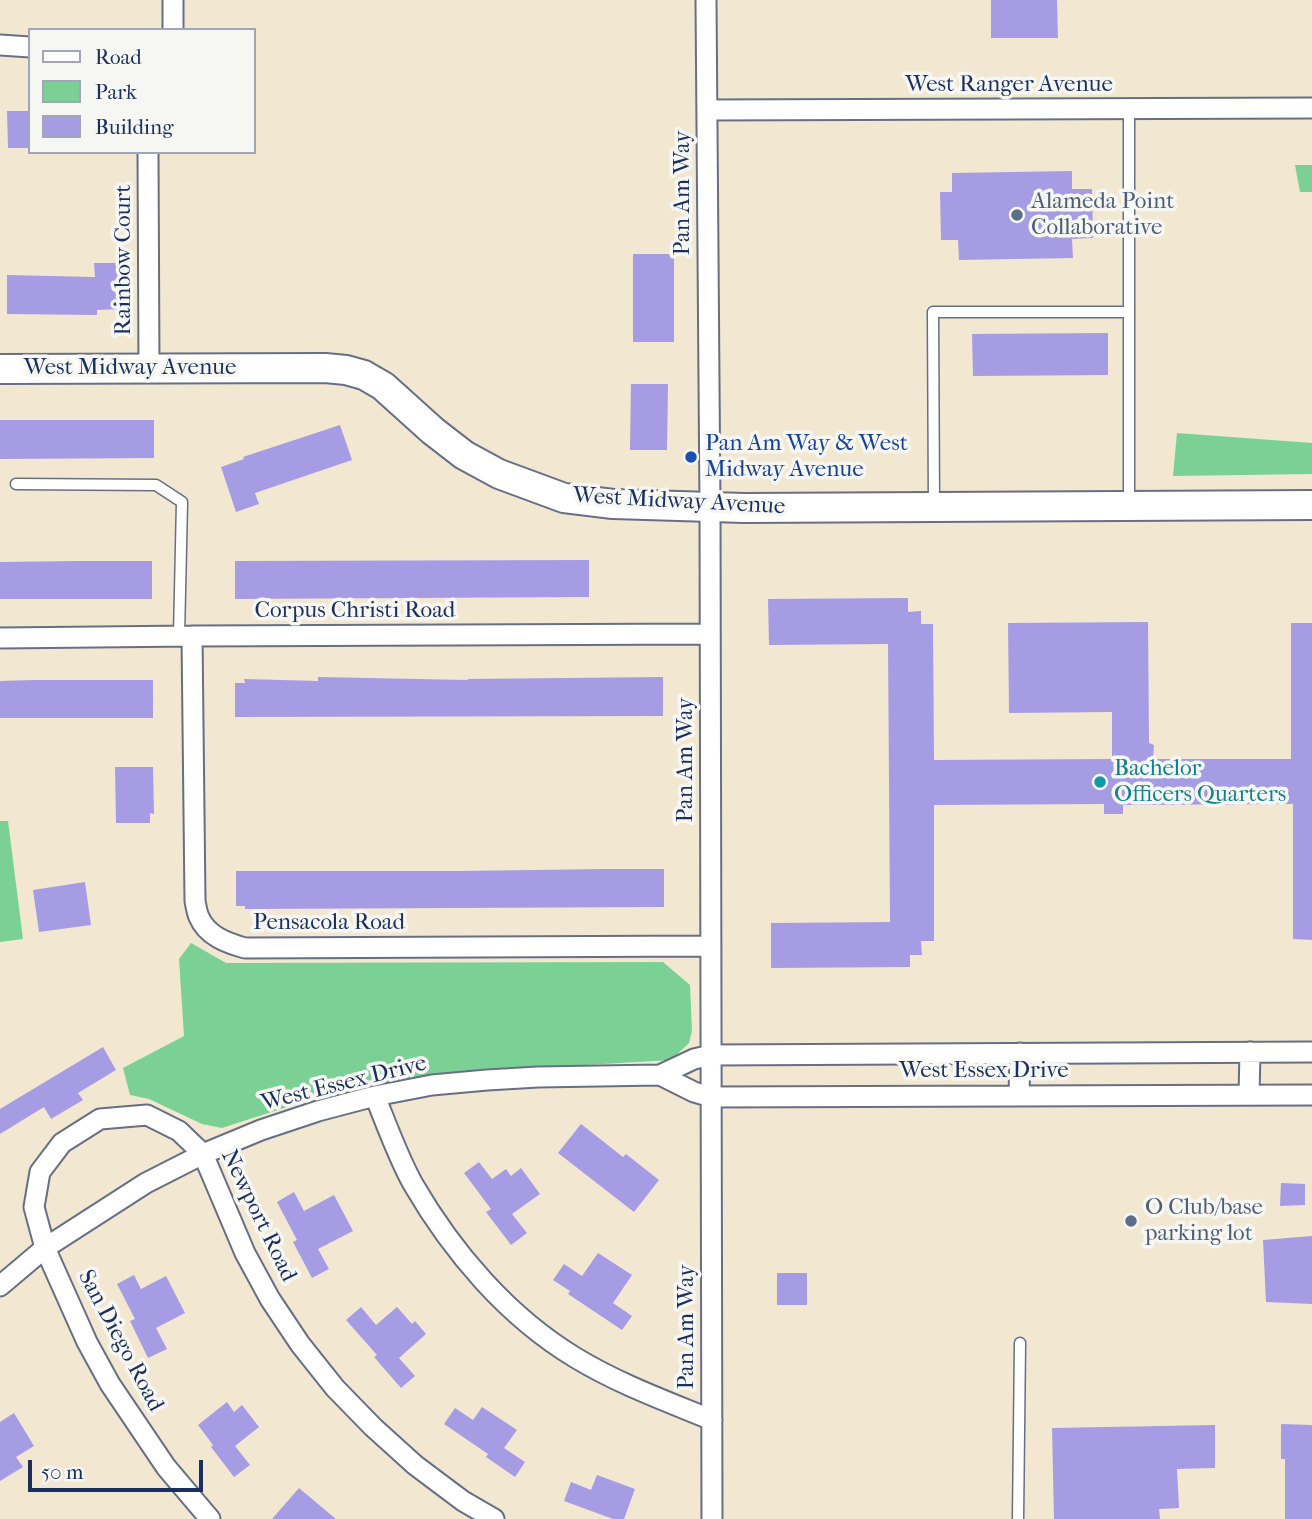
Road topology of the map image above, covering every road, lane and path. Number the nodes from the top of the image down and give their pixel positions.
1 (173, 0) edge
2 (706, 0) edge
3 (173, 28) edge
4 (0, 45) edge
5 (28, 47) edge
6 (1129, 108) junction
7 (1312, 108) edge
8 (707, 110) junction
9 (148, 154) edge
10 (1129, 312) junction
11 (149, 368) junction
12 (0, 369) edge
13 (16, 484) dead end
14 (1312, 505) edge
15 (1129, 506) junction
16 (934, 507) junction
17 (710, 508) junction
18 (710, 634) junction
19 (186, 636) junction
20 (0, 638) edge
21 (711, 946) junction
22 (1250, 1052) junction
23 (1312, 1052) edge
24 (1020, 1053) junction
25 (711, 1055) junction
26 (660, 1075) junction
27 (1249, 1095) junction
28 (1312, 1095) edge
29 (375, 1096) junction
30 (1019, 1096) junction
31 (711, 1097) junction
32 (203, 1154) junction
33 (45, 1248) junction
34 (0, 1286) edge
35 (1020, 1343) dead end
36 (712, 1420) junction
37 (210, 1519) edge
38 (494, 1519) edge
39 (712, 1519) edge
40 (1018, 1519) edge

1 - 3 street
2 - 8 street, Pan Am Way
4 - 5 street
6 - 7 street, West Ranger Avenue
6 - 8 street, West Ranger Avenue
6 - 10 lane
8 - 17 street, Pan Am Way
9 - 11 street, Rainbow Court
10 - 15 lane
10 - 16 lane
11 - 12 street, West Midway Avenue
11 - 17 street, West Midway Avenue
13 - 19 lane
14 - 15 street, West Midway Avenue
15 - 16 street, West Midway Avenue
16 - 17 street, West Midway Avenue
17 - 18 street, Pan Am Way
18 - 19 street, Corpus Christi Road
18 - 21 street, Pan Am Way
19 - 20 street, Corpus Christi Road
19 - 21 street, Pensacola Road
21 - 25 street, Pan Am Way
22 - 23 street, West Essex Drive
22 - 24 street, West Essex Drive
22 - 27 street
24 - 25 street, West Essex Drive
24 - 30 street
25 - 26 street, West Essex Drive
25 - 31 street, Pan Am Way
26 - 29 street, West Essex Drive
26 - 31 street, West Essex Drive
27 - 28 street, West Essex Drive
27 - 30 street, West Essex Drive
29 - 32 street, West Essex Drive
29 - 36 street
30 - 31 street, West Essex Drive
31 - 36 street, Pan Am Way
32 - 33 street, West Essex Drive
32 - 33 street, Newport Road
32 - 38 street, Newport Road
33 - 34 street, West Essex Drive
33 - 37 street, San Diego Road
35 - 40 lane
36 - 39 street, Pan Am Way

